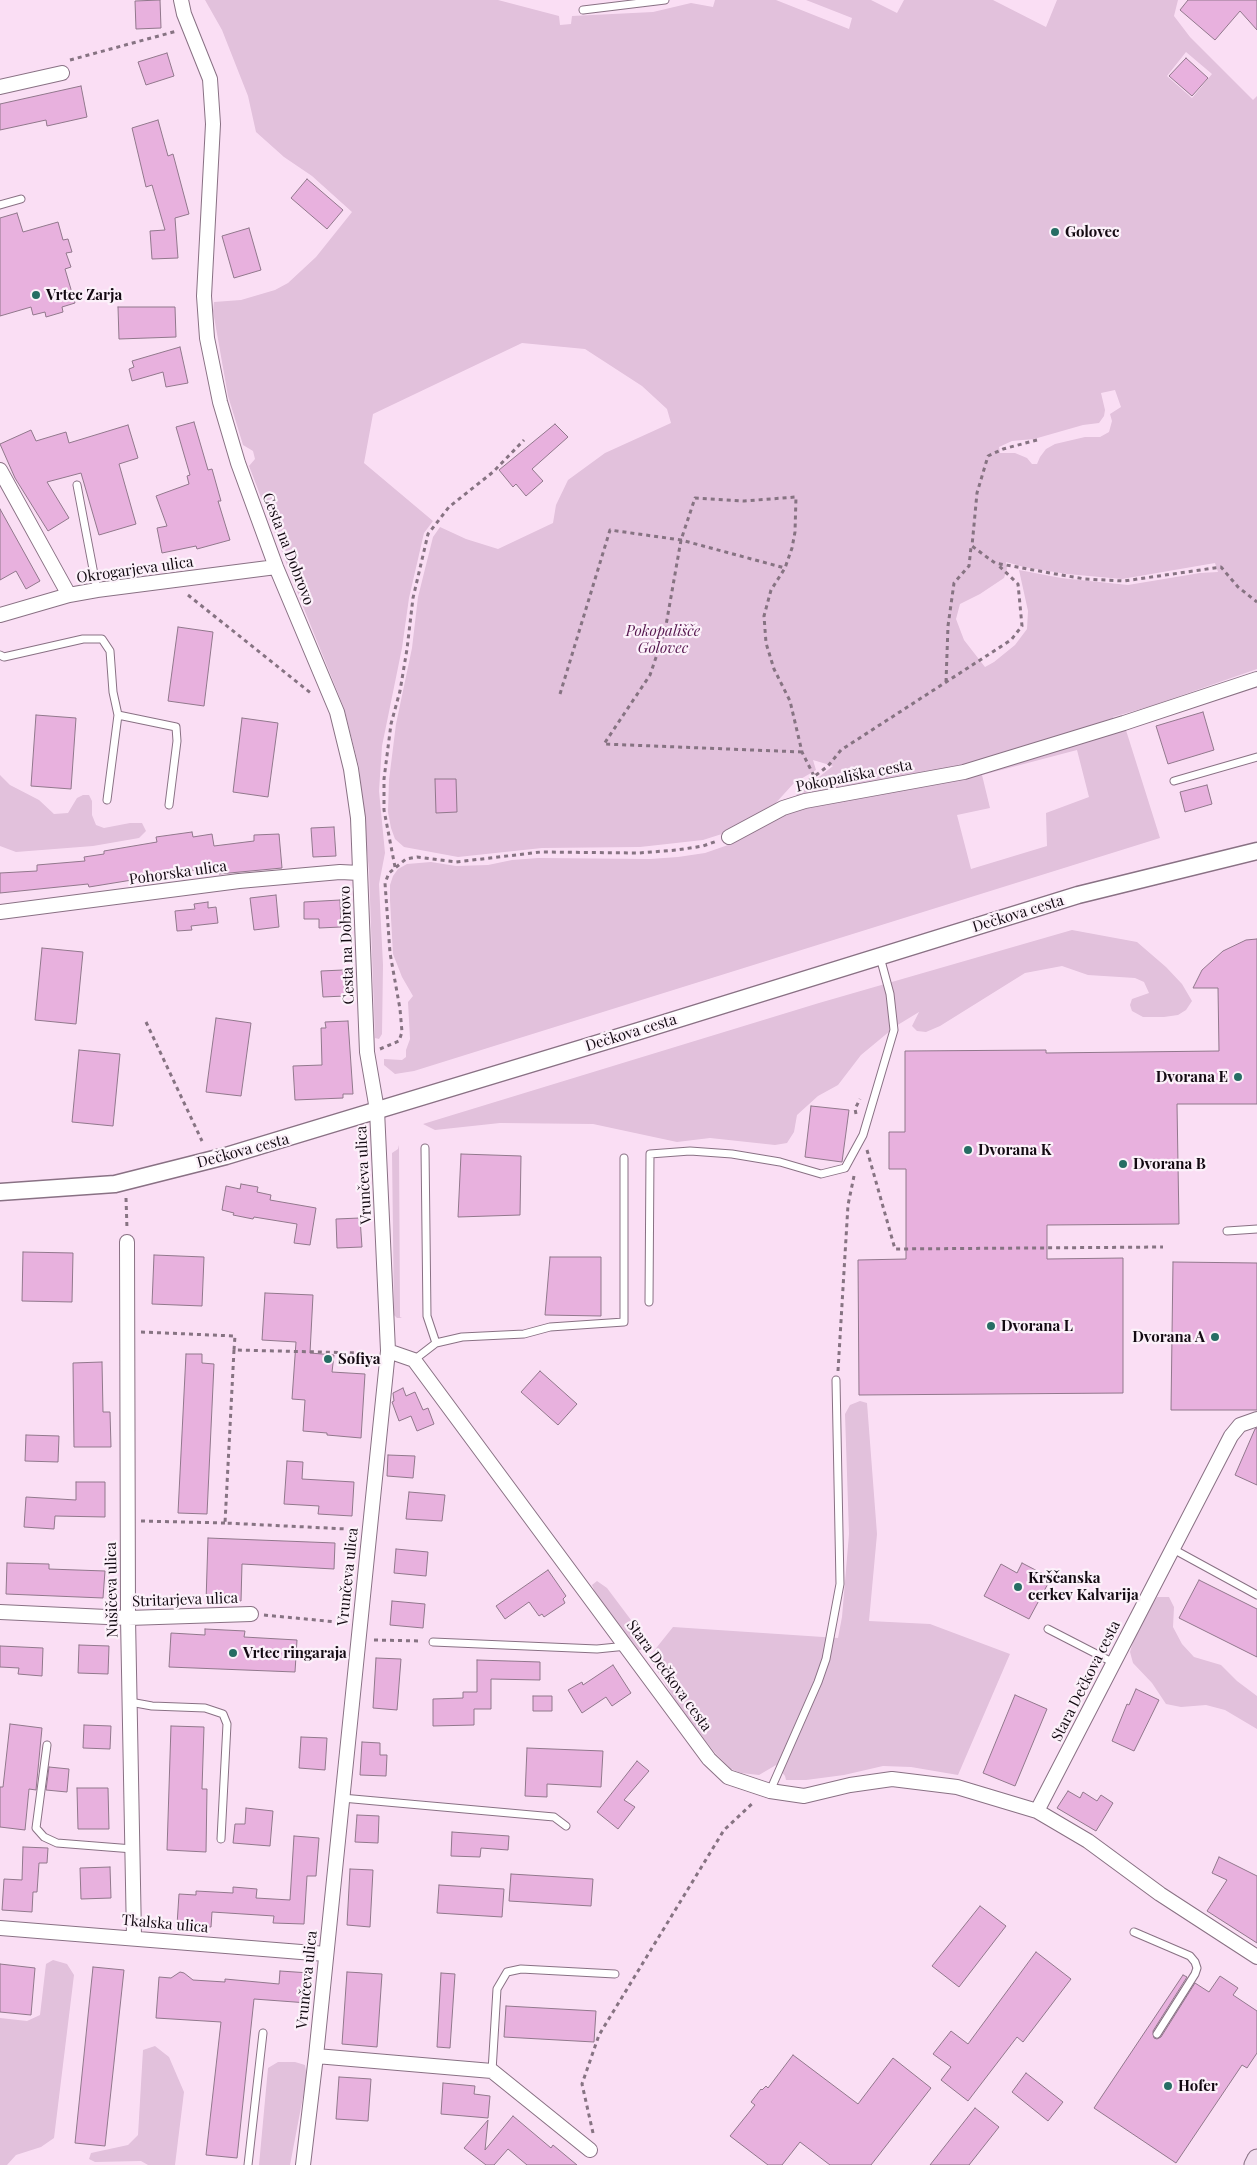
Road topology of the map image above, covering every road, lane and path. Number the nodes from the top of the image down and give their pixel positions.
1 (181, 0) edge
2 (665, 0) edge
3 (583, 10) dead end
4 (189, 28) junction
5 (62, 73) joint
6 (0, 87) edge
7 (21, 199) dead end
8 (0, 204) edge
9 (524, 440) dead end
10 (1037, 440) dead end
11 (0, 470) edge
12 (78, 485) dead end
13 (680, 540) junction
14 (972, 546) junction
15 (995, 563) junction
16 (276, 567) junction
17 (785, 568) junction
18 (97, 590) junction
19 (188, 595) dead end
20 (69, 596) junction
21 (1257, 602) edge
22 (0, 615) edge
23 (0, 655) edge
24 (1257, 679) edge
25 (946, 682) junction
26 (312, 694) dead end
27 (560, 694) dead end
28 (118, 715) junction
29 (802, 752) junction
30 (1257, 757) edge
31 (814, 776) junction
32 (1174, 781) dead end
33 (801, 787) dead end
34 (107, 800) dead end
35 (169, 805) dead end
36 (729, 837) joint
37 (1257, 850) edge
38 (395, 867) junction
39 (360, 873) junction
40 (0, 912) edge
41 (880, 956) junction
42 (146, 1022) dead end
43 (367, 1052) junction
44 (863, 1094) dead end
45 (377, 1110) junction
46 (863, 1135) junction
47 (202, 1141) dead end
48 (425, 1148) dead end
49 (624, 1158) dead end
50 (856, 1170) dead end
51 (126, 1182) junction
52 (0, 1192) edge
53 (1257, 1229) edge
54 (1227, 1231) dead end
55 (127, 1242) joint
56 (1163, 1247) dead end
57 (649, 1302) dead end
58 (128, 1332) junction
59 (436, 1342) junction
60 (234, 1350) junction
61 (388, 1351) junction
62 (362, 1353) dead end
63 (414, 1360) junction
64 (836, 1380) dead end
65 (836, 1390) junction
66 (1257, 1420) edge
67 (128, 1520) junction
68 (225, 1522) junction
69 (347, 1529) dead end
70 (1172, 1549) junction
71 (1257, 1595) edge
72 (0, 1612) edge
73 (251, 1614) joint
74 (128, 1618) junction
75 (360, 1624) junction
76 (1048, 1629) dead end
77 (358, 1639) junction
78 (433, 1642) joint
79 (627, 1646) junction
80 (1114, 1663) junction
81 (130, 1702) junction
82 (47, 1745) dead end
83 (768, 1790) junction
84 (342, 1798) junction
85 (1037, 1811) junction
86 (566, 1826) dead end
87 (222, 1840) dead end
88 (133, 1848) junction
89 (0, 1928) edge
90 (1134, 1932) dead end
91 (134, 1937) junction
92 (326, 1954) junction
93 (1257, 1957) edge
94 (615, 1974) dead end
95 (263, 2033) dead end
96 (1157, 2034) dead end
97 (316, 2056) junction
98 (492, 2071) junction
99 (592, 2144) joint
100 (1257, 2159) edge
101 (248, 2165) edge
102 (303, 2165) edge
103 (1254, 2165) edge

1 - 4 street, Cesta na Dobrovo
2 - 3 lane
4 - 5 path
4 - 16 street, Cesta na Dobrovo
5 - 6 street
7 - 8 lane
9 - 38 path
10 - 14 path
11 - 20 street
12 - 18 lane
13 - 17 path
13 - 17 path
13 - 27 path
13 - 29 path
14 - 15 path
14 - 25 path
15 - 21 path
15 - 25 path
16 - 18 street, Okrogarjeva ulica
16 - 39 street, Cesta na Dobrovo
17 - 29 path
18 - 20 street, Okrogarjeva ulica
19 - 26 path
20 - 22 street, Okrogarjeva ulica
23 - 28 lane
24 - 36 street, Pokopališka cesta
25 - 31 path
28 - 34 lane
28 - 35 lane
29 - 31 path
30 - 32 lane
31 - 33 path
36 - 38 path
37 - 41 street, Dečkova cesta
38 - 43 path
39 - 40 street, Pohorska ulica
39 - 43 street, Cesta na Dobrovo
41 - 45 street, Dečkova cesta
41 - 46 lane
42 - 47 path
43 - 45 street, Cesta na Dobrovo
44 - 46 path
45 - 51 street, Dečkova cesta
45 - 61 street, Vrunčeva ulica
46 - 56 path
46 - 57 lane
48 - 59 lane
49 - 59 lane
50 - 65 path
51 - 52 street, Dečkova cesta
51 - 55 path
53 - 54 lane
55 - 58 street, Nušičeva ulica
58 - 60 path
58 - 67 street, Nušičeva ulica
59 - 63 lane
60 - 62 path
60 - 68 path
61 - 63 street
61 - 75 street, Vrunčeva ulica
63 - 79 street, Stara Dečkova cesta
64 - 65 lane
65 - 83 lane
66 - 70 street, Stara Dečkova cesta
67 - 68 path
67 - 74 street, Nušičeva ulica
68 - 69 path
70 - 71 lane
70 - 80 street, Stara Dečkova cesta
72 - 74 street, Stritarjeva ulica
73 - 74 street, Stritarjeva ulica
73 - 75 path
74 - 81 street, Nušičeva ulica
75 - 77 street, Vrunčeva ulica
76 - 80 lane
77 - 78 path
77 - 84 street, Vrunčeva ulica
78 - 79 lane
79 - 83 street, Stara Dečkova cesta
80 - 85 street, Stara Dečkova cesta
81 - 87 lane
81 - 88 street, Nušičeva ulica
82 - 88 lane
83 - 85 street, Stara Dečkova cesta
83 - 99 path
84 - 86 lane
84 - 92 street, Vrunčeva ulica
85 - 93 street, Stara Dečkova cesta
88 - 91 street, Nušičeva ulica
89 - 91 street, Tkalska ulica
90 - 96 lane
91 - 92 street, Tkalska ulica
92 - 97 street, Vrunčeva ulica
94 - 98 lane
95 - 101 lane
97 - 98 street
97 - 102 street, Vrunčeva ulica
98 - 99 street
100 - 103 main road

